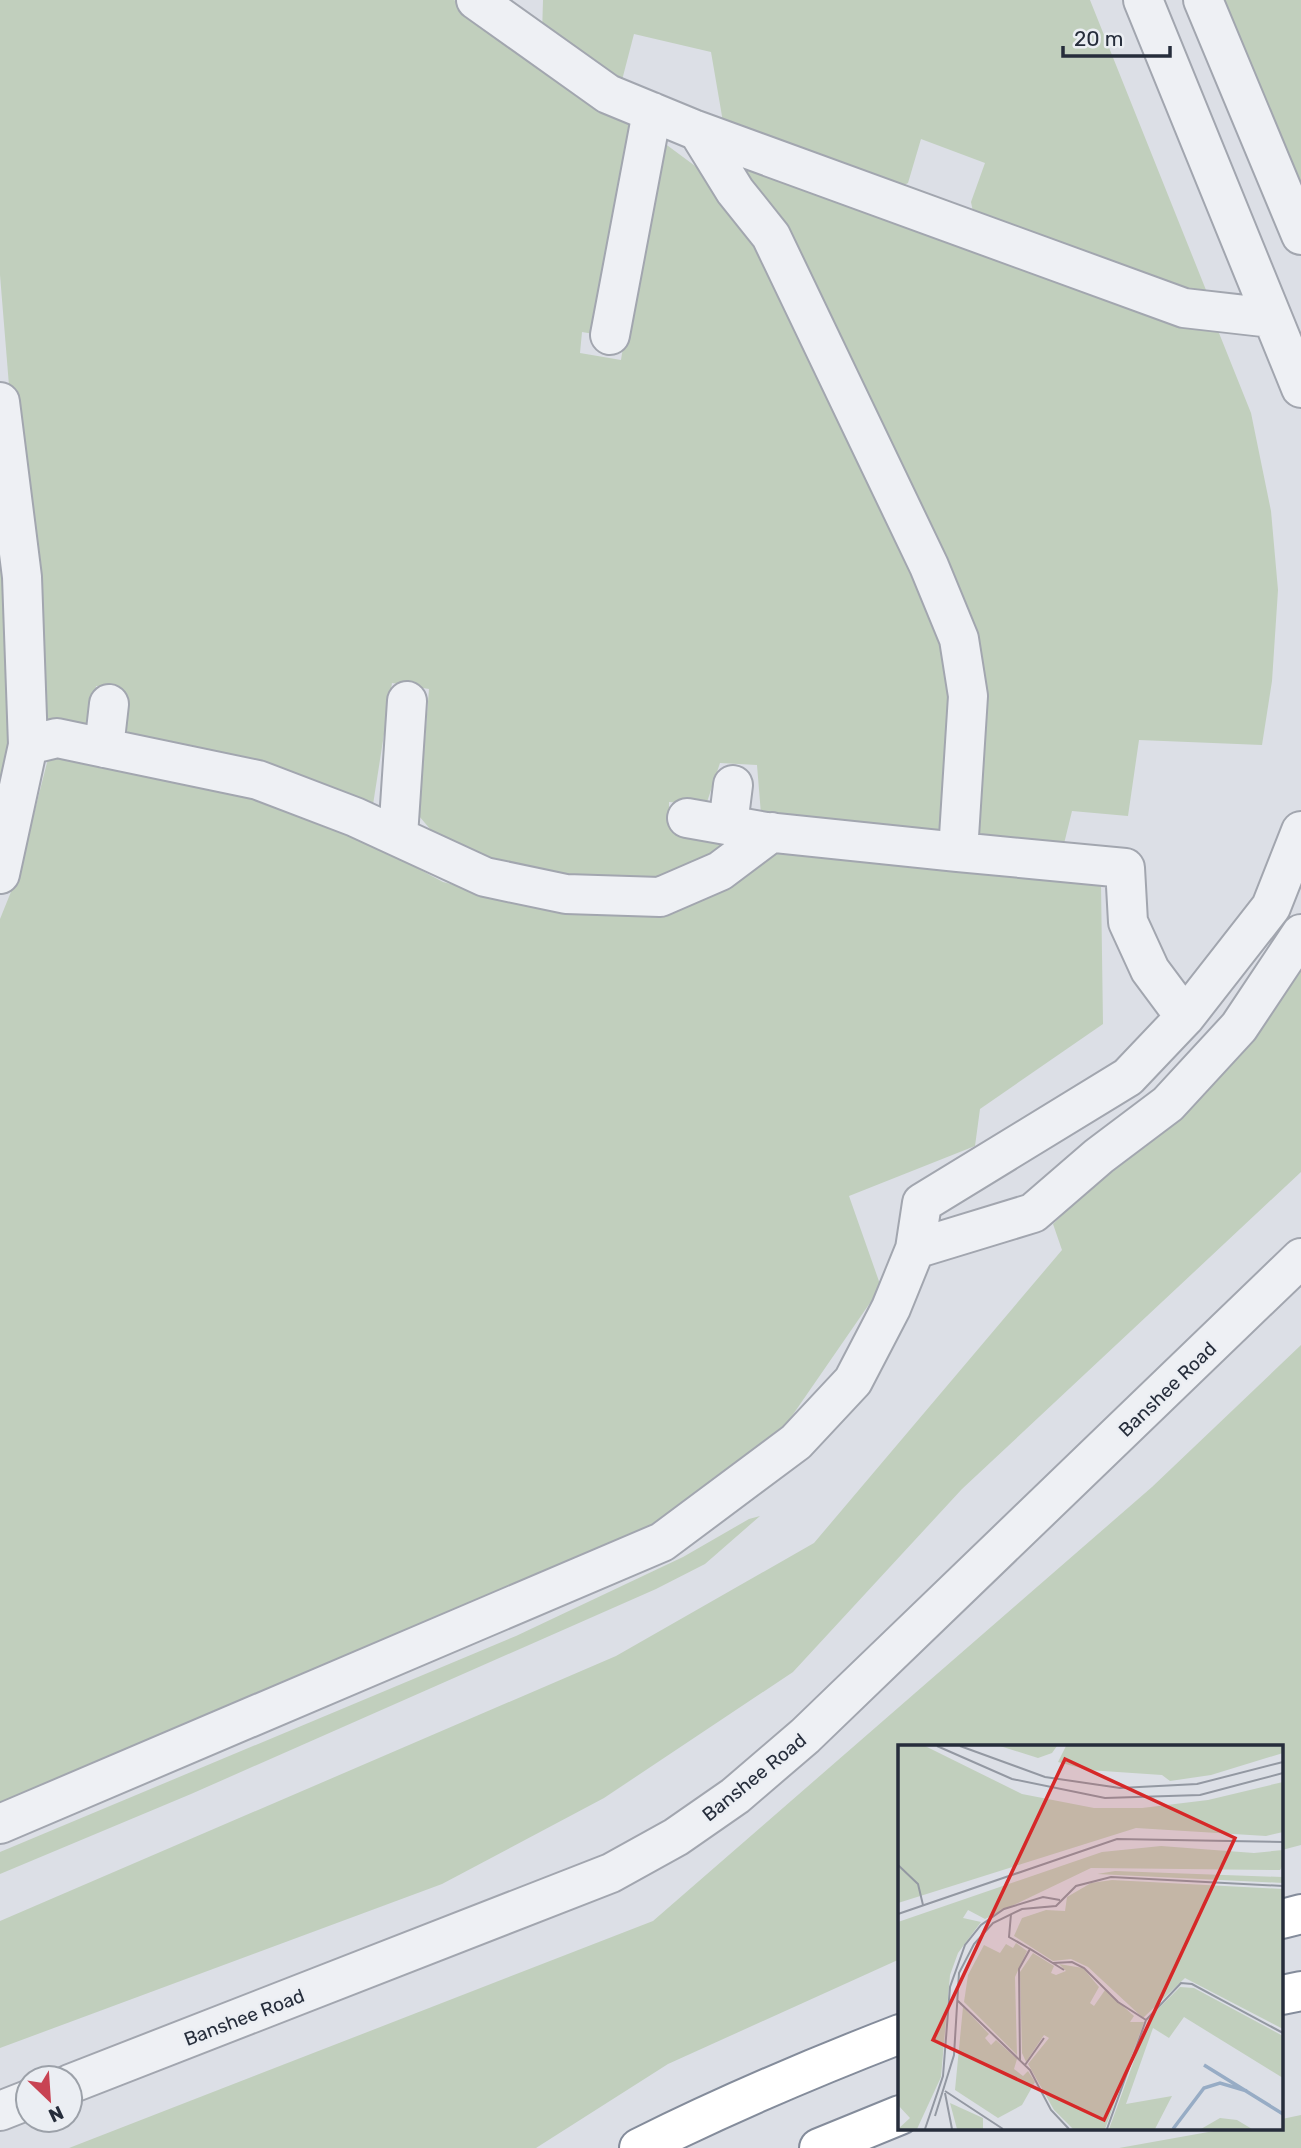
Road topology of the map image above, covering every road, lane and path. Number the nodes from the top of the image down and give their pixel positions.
1 (477, 0) edge
2 (1143, 0) edge
3 (1203, 0) edge
4 (652, 112) junction
5 (698, 131) junction
6 (1301, 235) edge
7 (1272, 318) junction
8 (610, 335) dead end
9 (1301, 388) edge
10 (0, 402) edge
11 (408, 701) dead end
12 (109, 704) dead end
13 (28, 745) junction
14 (104, 748) junction
15 (733, 785) dead end
16 (687, 818) dead end
17 (728, 825) junction
18 (1301, 831) edge
19 (772, 832) junction
20 (398, 836) junction
21 (958, 852) junction
22 (0, 874) edge
23 (1301, 934) edge
24 (1185, 1017) junction
25 (915, 1249) junction
26 (1301, 1258) edge
27 (0, 1824) edge
28 (1301, 1914) edge
29 (1284, 1918) edge
30 (898, 2035) edge
31 (84, 2079) edge
32 (898, 2116) edge
33 (639, 2148) edge
34 (819, 2148) edge

1 - 4 street
2 - 7 street
3 - 6 street
4 - 5 street
4 - 8 street
5 - 7 street
5 - 21 street
7 - 9 street
10 - 13 street
11 - 20 street
12 - 14 street
13 - 14 street
13 - 22 street
14 - 20 street
15 - 17 street
16 - 17 street
17 - 19 street
18 - 24 street
19 - 20 street
19 - 21 street
21 - 24 street
23 - 25 street
24 - 25 street
25 - 27 street
26 - 31 street, Banshee Road
28 - 29 highway
30 - 33 highway
32 - 34 highway

